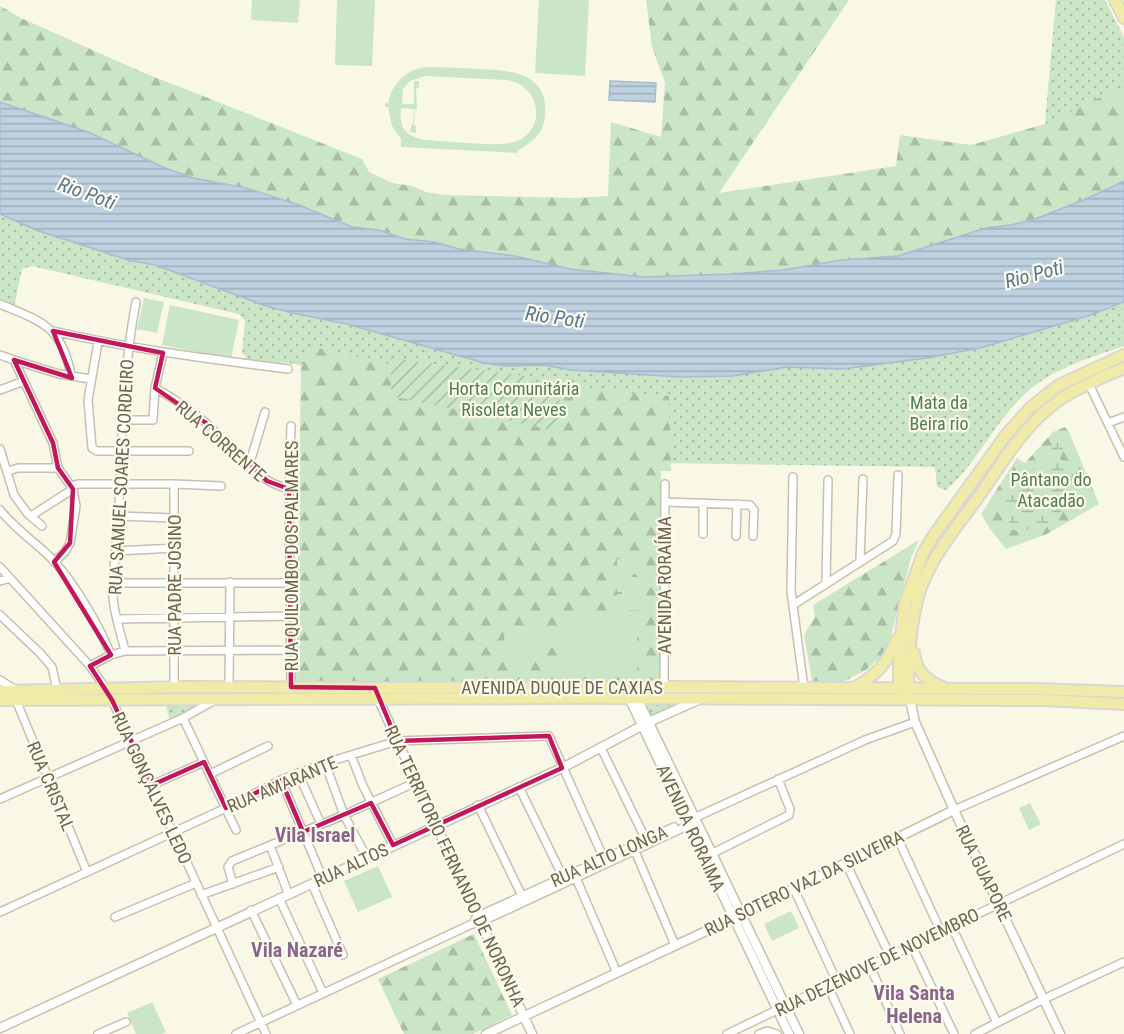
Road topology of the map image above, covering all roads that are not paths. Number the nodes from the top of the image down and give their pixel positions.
1 (1115, 0) edge
2 (1124, 18) edge
3 (136, 302) dead end
4 (0, 304) edge
5 (54, 331) junction
6 (98, 342) junction
7 (128, 347) junction
8 (163, 353) junction
9 (0, 355) edge
10 (1124, 355) edge
11 (14, 360) junction
12 (1124, 368) edge
13 (288, 369) dead end
14 (71, 375) junction
15 (91, 379) junction
16 (24, 381) junction
17 (1089, 384) junction
18 (155, 388) junction
19 (0, 390) edge
20 (265, 412) dead end
21 (1124, 417) edge
22 (122, 420) junction
23 (1108, 423) junction
24 (291, 426) dead end
25 (0, 449) edge
26 (189, 450) dead end
27 (121, 451) junction
28 (1124, 457) edge
29 (249, 466) junction
30 (58, 468) junction
31 (8, 471) junction
32 (898, 475) dead end
33 (794, 477) dead end
34 (863, 479) dead end
35 (828, 480) dead end
36 (120, 484) junction
37 (174, 484) junction
38 (665, 484) dead end
39 (221, 486) dead end
40 (73, 487) junction
41 (289, 489) junction
42 (665, 502) junction
43 (704, 503) junction
44 (737, 504) junction
45 (0, 510) edge
46 (31, 516) junction
47 (119, 516) junction
48 (174, 518) junction
49 (42, 526) dead end
50 (703, 534) dead end
51 (736, 536) dead end
52 (753, 536) dead end
53 (175, 548) junction
54 (116, 551) junction
55 (860, 561) junction
56 (54, 562) junction
57 (0, 567) edge
58 (10, 578) junction
59 (0, 581) edge
60 (230, 582) junction
61 (114, 583) junction
62 (175, 583) junction
63 (291, 583) junction
64 (826, 583) junction
65 (793, 604) junction
66 (0, 615) edge
67 (291, 616) junction
68 (175, 617) junction
69 (230, 617) junction
70 (117, 619) junction
71 (907, 628) junction
72 (230, 650) junction
73 (291, 650) junction
74 (125, 651) junction
75 (175, 651) junction
76 (111, 655) junction
77 (90, 666) junction
78 (0, 680) edge
79 (174, 687) junction
80 (229, 687) junction
81 (291, 687) junction
82 (632, 687) junction
83 (664, 687) junction
84 (804, 688) junction
85 (854, 688) junction
86 (106, 689) junction
87 (945, 689) junction
88 (57, 690) junction
89 (0, 691) edge
90 (1124, 692) edge
91 (376, 693) junction
92 (16, 696) junction
93 (906, 697) junction
94 (216, 699) junction
95 (701, 699) junction
96 (0, 700) edge
97 (112, 700) junction
98 (634, 700) junction
99 (1124, 704) edge
100 (183, 718) junction
101 (915, 722) junction
102 (646, 724) junction
103 (1124, 736) edge
104 (397, 741) junction
105 (132, 742) junction
106 (268, 746) dead end
107 (601, 748) junction
108 (351, 755) junction
109 (204, 762) junction
110 (325, 763) junction
111 (562, 768) junction
112 (298, 773) junction
113 (210, 774) junction
114 (47, 776) junction
115 (778, 779) junction
116 (281, 780) junction
117 (416, 782) junction
118 (152, 785) junction
119 (519, 787) junction
120 (0, 799) edge
121 (371, 803) junction
122 (478, 806) junction
123 (226, 808) junction
124 (954, 810) junction
125 (344, 815) junction
126 (696, 817) junction
127 (688, 823) junction
128 (321, 824) junction
129 (436, 825) junction
130 (236, 830) dead end
131 (303, 832) junction
132 (174, 833) junction
133 (898, 839) junction
134 (647, 842) junction
135 (270, 844) junction
136 (1124, 844) edge
137 (393, 845) junction
138 (634, 850) junction
139 (713, 853) junction
140 (367, 858) junction
141 (604, 859) junction
142 (846, 863) junction
143 (279, 867) junction
144 (87, 872) junction
145 (564, 877) junction
146 (576, 878) junction
147 (323, 879) junction
148 (196, 883) junction
149 (233, 884) junction
150 (312, 884) junction
151 (794, 889) junction
152 (288, 893) junction
153 (201, 895) junction
154 (522, 896) junction
155 (279, 898) junction
156 (1000, 903) junction
157 (251, 910) junction
158 (0, 912) edge
159 (738, 916) junction
160 (115, 917) dead end
161 (477, 921) junction
162 (215, 927) junction
163 (952, 927) junction
164 (941, 932) junction
165 (675, 945) junction
166 (912, 946) junction
167 (343, 955) dead end
168 (890, 956) junction
169 (1124, 963) edge
170 (870, 966) junction
171 (617, 973) junction
172 (837, 982) junction
173 (828, 986) junction
174 (323, 993) junction
175 (1044, 999) junction
176 (297, 1005) junction
177 (782, 1008) junction
178 (524, 1016) junction
179 (126, 1022) dead end
180 (261, 1023) junction
181 (997, 1023) junction
182 (2, 1027) edge
183 (98, 1034) edge
184 (236, 1034) edge
185 (266, 1034) edge
186 (486, 1034) edge
187 (532, 1034) edge
188 (727, 1034) edge
189 (759, 1034) edge
190 (777, 1034) edge
191 (789, 1034) edge
192 (799, 1034) edge
193 (850, 1034) edge
194 (900, 1034) edge
195 (954, 1034) edge
196 (975, 1034) edge
197 (1060, 1034) edge

1 - 2 main road
3 - 7 street, RUA SAMUEL SOARES CORDEIRO
4 - 5 street
5 - 6 street
5 - 14 street
6 - 7 street
6 - 15 street
7 - 8 street
7 - 22 street, RUA SAMUEL SOARES CORDEIRO
8 - 13 street
8 - 18 street
9 - 11 street
10 - 71 main road
11 - 14 street
11 - 16 street
12 - 17 main road
14 - 15 street
15 - 27 street
16 - 19 street
16 - 30 street
17 - 23 street
17 - 71 main road
18 - 22 street
18 - 29 street, RUA CORRENTE
20 - 29 street
21 - 23 street
22 - 27 street, RUA SAMUEL SOARES CORDEIRO
23 - 28 street
24 - 41 street, RUA QUILOMBO DOS PALMARES
25 - 31 street
26 - 27 street
27 - 36 street, RUA SAMUEL SOARES CORDEIRO
29 - 41 street, RUA CORRENTE
30 - 31 street
30 - 40 street
31 - 46 street
32 - 55 street
33 - 65 street
34 - 55 street
35 - 64 street
36 - 37 street
36 - 40 street
36 - 47 street, RUA SAMUEL SOARES CORDEIRO
37 - 39 street
37 - 48 street, RUA PADRE JOSINO
38 - 42 street, AVENIDA RORAÍMA
40 - 46 street
40 - 56 street
41 - 63 street, RUA QUILOMBO DOS PALMARES
42 - 43 street
42 - 83 street, AVENIDA RORAÍMA
43 - 44 street
43 - 50 street
44 - 51 street
44 - 52 street
45 - 56 street
46 - 49 street
47 - 48 street
47 - 54 street, RUA SAMUEL SOARES CORDEIRO
48 - 53 street, RUA PADRE JOSINO
53 - 54 street
53 - 62 street, RUA PADRE JOSINO
54 - 61 street, RUA SAMUEL SOARES CORDEIRO
55 - 64 street
56 - 76 street
57 - 58 street, RUA GONÇALVES LEDO
58 - 59 street
58 - 77 street, RUA GONÇALVES LEDO
60 - 62 street
60 - 63 street
60 - 69 street
61 - 62 street
61 - 70 street, RUA SAMUEL SOARES CORDEIRO
62 - 68 street, RUA PADRE JOSINO
63 - 67 street, RUA QUILOMBO DOS PALMARES
64 - 65 street
65 - 84 street
66 - 88 street
67 - 69 street
67 - 73 street, RUA QUILOMBO DOS PALMARES
68 - 69 street
68 - 70 street
68 - 75 street, RUA PADRE JOSINO
69 - 72 street
70 - 74 street, RUA SAMUEL SOARES CORDEIRO
71 - 85 main road
71 - 87 main road
71 - 93 main road
72 - 73 street
72 - 75 street
72 - 80 street
73 - 81 street, RUA QUILOMBO DOS PALMARES
74 - 75 street
74 - 76 street
75 - 79 street, RUA PADRE JOSINO
76 - 77 street
77 - 86 street, RUA GONÇALVES LEDO
78 - 92 street
79 - 80 main road, AVENIDA DUQUE DE CAXIAS
79 - 86 main road, AVENIDA DUQUE DE CAXIAS
80 - 81 main road, AVENIDA DUQUE DE CAXIAS
81 - 91 main road, AVENIDA DUQUE DE CAXIAS
82 - 83 main road, AVENIDA DUQUE DE CAXIAS
82 - 91 main road, AVENIDA DUQUE DE CAXIAS
82 - 98 street
83 - 84 main road, AVENIDA DUQUE DE CAXIAS
84 - 85 main road, AVENIDA DUQUE DE CAXIAS
85 - 93 main road, AVENIDA DUQUE DE CAXIAS
86 - 88 main road, AVENIDA DUQUE DE CAXIAS
86 - 97 street, RUA GONÇALVES LEDO
87 - 90 main road, AVENIDA DUQUE DE CAXIAS
87 - 93 main road, AVENIDA DUQUE DE CAXIAS
88 - 92 main road, AVENIDA DUQUE DE CAXIAS
89 - 92 main road, AVENIDA DUQUE DE CAXIAS
91 - 94 main road, AVENIDA DUQUE DE CAXIAS
91 - 98 main road, AVENIDA DUQUE DE CAXIAS
91 - 104 street, RUA TERRITORIO FERNANDO DE NORONHA
92 - 96 main road, AVENIDA DUQUE DE CAXIAS
92 - 97 main road, AVENIDA DUQUE DE CAXIAS
92 - 114 street, RUA CRISTAL
93 - 95 main road, AVENIDA DUQUE DE CAXIAS
93 - 99 main road, AVENIDA DUQUE DE CAXIAS
93 - 101 street, RUA GUAPORE
94 - 97 main road, AVENIDA DUQUE DE CAXIAS
94 - 100 street
95 - 98 main road, AVENIDA DUQUE DE CAXIAS
95 - 102 street, RUA ALTOS
97 - 105 street, RUA GONÇALVES LEDO
98 - 102 street, AVENIDA RORAIMA
100 - 105 street
100 - 109 street
101 - 115 street
101 - 124 street, RUA GUAPORE
102 - 107 street, RUA ALTOS
102 - 126 street, AVENIDA RORAIMA
102 - 127 street, AVENIDA RORAIMA
103 - 124 street, RUA SOTERO VAZ DA SILVEIRA
104 - 108 street, RUA AMARANTE
104 - 111 street, RUA AMARANTE
104 - 117 street, RUA TERRITORIO FERNANDO DE NORONHA
105 - 114 street
105 - 118 street, RUA GONÇALVES LEDO
106 - 113 street
107 - 111 street, RUA ALTOS
107 - 134 street
108 - 110 street, RUA AMARANTE
108 - 121 street
109 - 113 street
109 - 118 street
110 - 112 street, RUA AMARANTE
110 - 125 street
111 - 119 street, RUA ALTOS
111 - 141 street
112 - 116 street, RUA AMARANTE
112 - 128 street
113 - 123 street
114 - 120 street
114 - 144 street, RUA CRISTAL
115 - 126 street
115 - 139 street
116 - 123 street, RUA AMARANTE
116 - 131 street
117 - 121 street
117 - 129 street, RUA TERRITORIO FERNANDO DE NORONHA
118 - 132 street, RUA GONÇALVES LEDO
119 - 122 street, RUA ALTOS
119 - 145 street
121 - 125 street
121 - 137 street
122 - 129 street, RUA ALTOS
122 - 154 street
123 - 130 street
123 - 132 street, RUA AMARANTE
124 - 133 street, RUA SOTERO VAZ DA SILVEIRA
124 - 156 street, RUA GUAPORE
125 - 128 street
125 - 140 street
126 - 127 street
126 - 139 street, AVENIDA RORAIMA
127 - 134 street, RUA ALTO LONGA
127 - 159 street, AVENIDA RORAIMA
128 - 131 street
129 - 137 street, RUA ALTOS
129 - 161 street, RUA TERRITORIO FERNANDO DE NORONHA
131 - 135 street
131 - 147 street
132 - 144 street, RUA AMARANTE
132 - 148 street, RUA GONÇALVES LEDO
133 - 142 street, RUA SOTERO VAZ DA SILVEIRA
133 - 164 street
134 - 138 street, RUA ALTO LONGA
134 - 141 street, RUA ALTO LONGA
135 - 143 street
135 - 149 street
136 - 156 street, RUA DEZENOVE DE NOVEMBRO
137 - 140 street, RUA ALTOS
138 - 146 street, RUA ALTO LONGA
138 - 165 street
139 - 159 street, AVENIDA RORAIMA
140 - 147 street, RUA ALTOS
141 - 145 street, RUA ALTO LONGA
142 - 151 street, RUA SOTERO VAZ DA SILVEIRA
142 - 168 street
143 - 149 street
143 - 152 street
144 - 158 street, RUA AMARANTE
145 - 154 street, RUA ALTO LONGA
146 - 161 street, RUA ALTO LONGA
146 - 171 street
147 - 150 street, RUA ALTOS
148 - 153 street, RUA GONÇALVES LEDO
148 - 160 street
149 - 153 street
150 - 152 street, RUA ALTOS
150 - 167 street
151 - 159 street, RUA SOTERO VAZ DA SILVEIRA
151 - 172 street
152 - 155 street, RUA ALTOS
153 - 162 street, RUA GONÇALVES LEDO
154 - 161 street, RUA ALTO LONGA
155 - 157 street, RUA ALTOS
155 - 174 street
156 - 163 street, RUA DEZENOVE DE NOVEMBRO
156 - 175 street, RUA GUAPORE
157 - 162 street, RUA ALTOS
157 - 176 street
159 - 165 street, RUA SOTERO VAZ DA SILVEIRA
159 - 177 street, AVENIDA RORAIMA
161 - 174 street, RUA ALTO LONGA
161 - 178 street, RUA TERRITORIO FERNANDO DE NORONHA
162 - 180 street, RUA GONÇALVES LEDO
162 - 182 street, RUA ALTOS
163 - 164 street, RUA DEZENOVE DE NOVEMBRO
163 - 181 street
164 - 166 street, RUA DEZENOVE DE NOVEMBRO
165 - 171 street, RUA SOTERO VAZ DA SILVEIRA
166 - 168 street, RUA DEZENOVE DE NOVEMBRO
166 - 195 street
168 - 170 street, RUA DEZENOVE DE NOVEMBRO
169 - 175 street
170 - 172 street, RUA DEZENOVE DE NOVEMBRO
170 - 194 street
171 - 178 street, RUA SOTERO VAZ DA SILVEIRA
172 - 173 street, RUA DEZENOVE DE NOVEMBRO
173 - 177 street, RUA DEZENOVE DE NOVEMBRO
173 - 193 street
174 - 176 street, RUA ALTO LONGA
175 - 181 street
175 - 197 street, RUA GUAPORE
176 - 180 street, RUA ALTO LONGA
177 - 188 street, RUA DEZENOVE DE NOVEMBRO
177 - 191 street, AVENIDA RORAIMA
177 - 192 street, AVENIDA RORAIMA
178 - 186 street, RUA SOTERO VAZ DA SILVEIRA
178 - 187 street, RUA TERRITORIO FERNANDO DE NORONHA
179 - 183 street
180 - 184 street, RUA ALTO LONGA
180 - 185 street, RUA GONÇALVES LEDO
181 - 196 street
189 - 190 street

